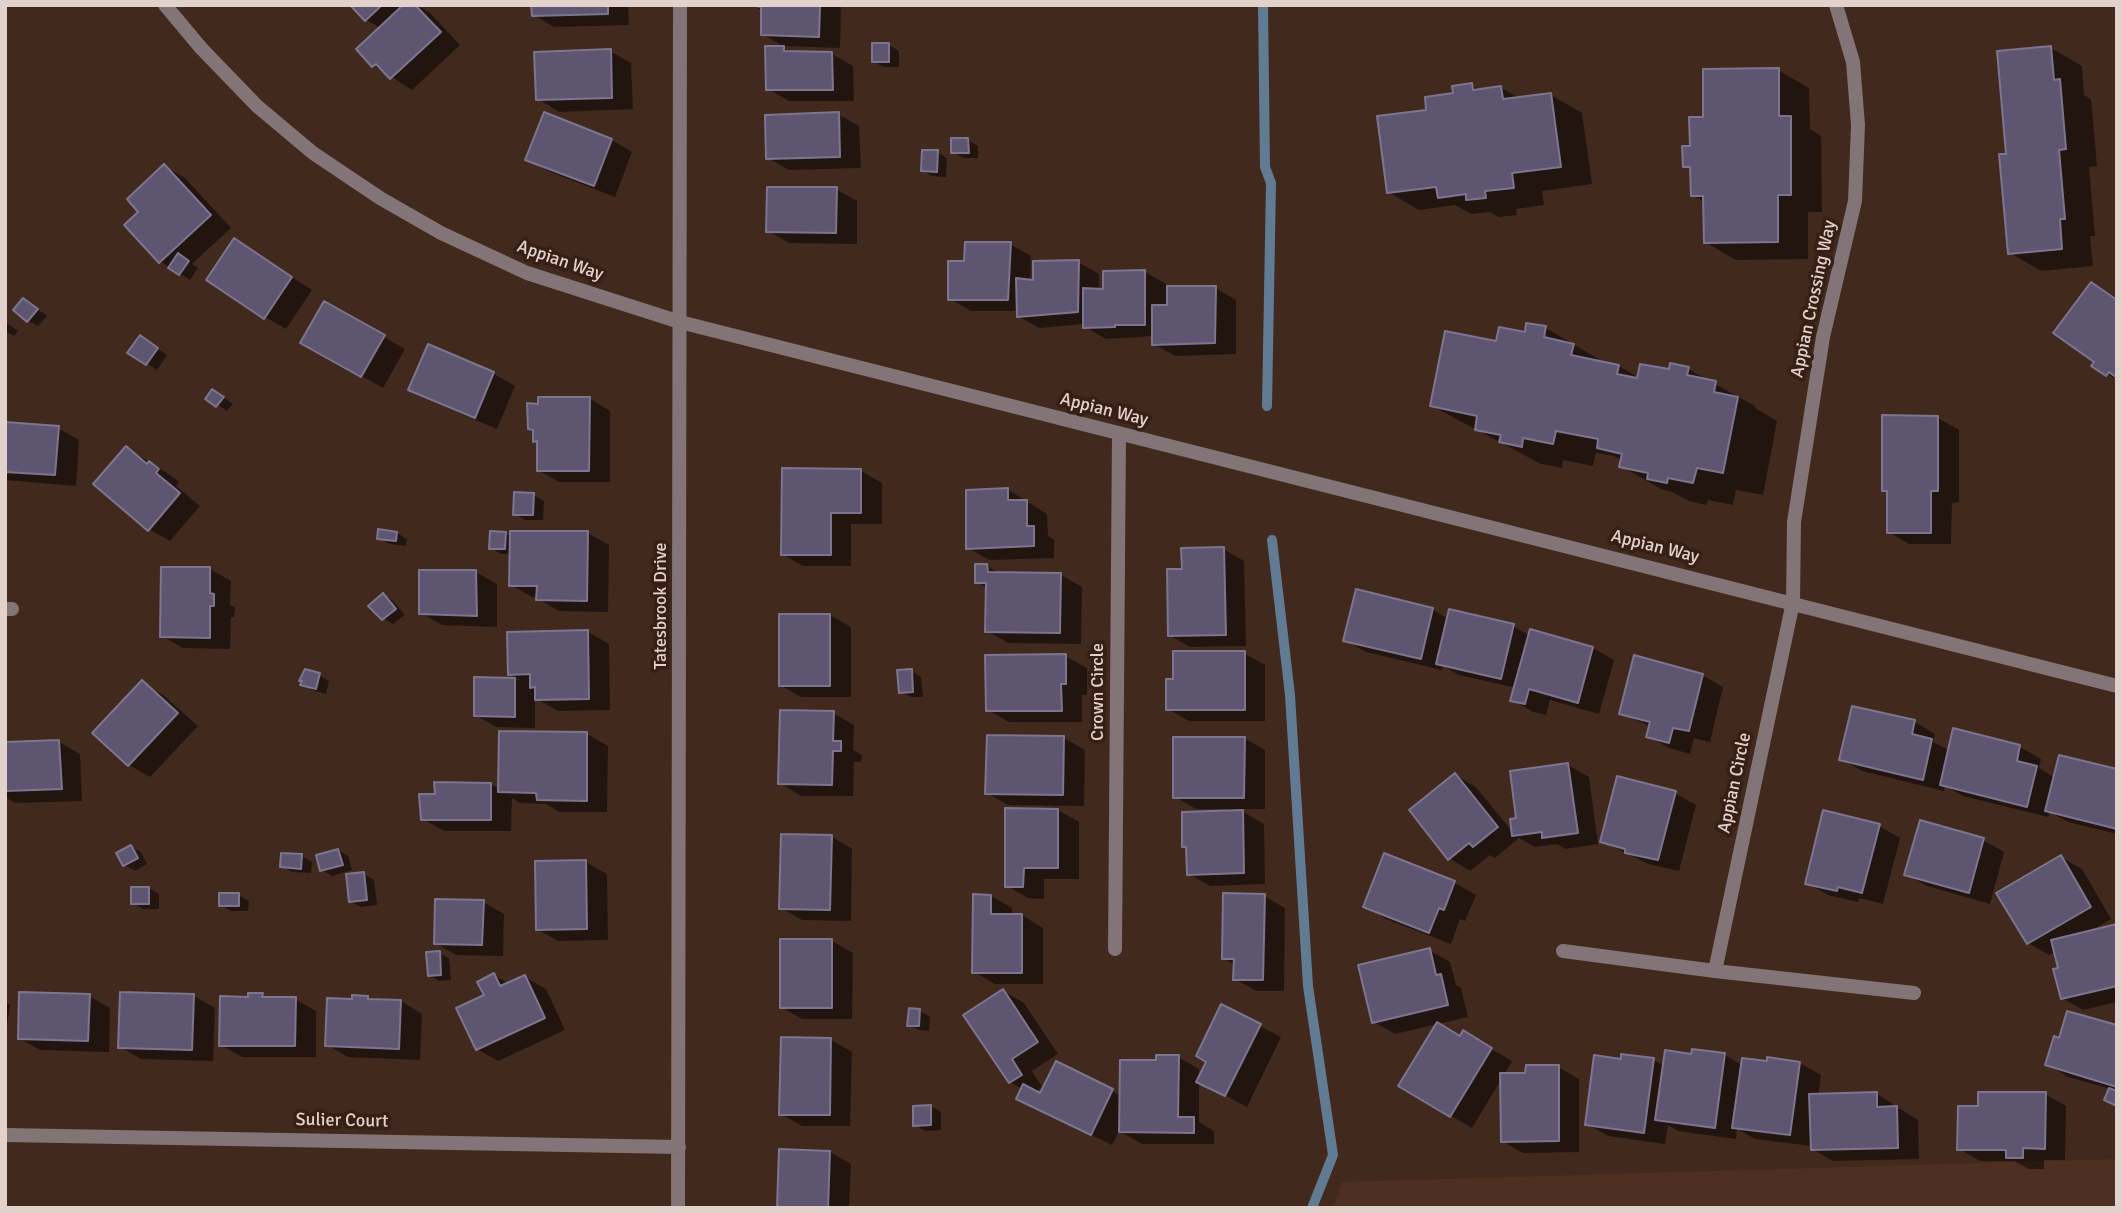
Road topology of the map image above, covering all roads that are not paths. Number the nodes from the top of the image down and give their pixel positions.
1 (165, 5) edge
2 (680, 5) edge
3 (1836, 5) edge
4 (680, 321) junction
5 (1119, 435) junction
6 (1793, 602) junction
7 (2117, 686) edge
8 (1115, 949) dead end
9 (1563, 951) dead end
10 (1715, 971) junction
11 (1913, 993) dead end
12 (5, 1135) edge
13 (679, 1147) junction
14 (678, 1208) edge

1 - 4 street, Appian Way
2 - 4 street, Tatesbrook Drive
3 - 6 street, Appian Crossing Way
4 - 5 street, Appian Way
4 - 13 street, Tatesbrook Drive
5 - 6 street, Appian Way
5 - 8 street, Crown Circle
6 - 7 street, Appian Way
6 - 10 street, Appian Circle
9 - 10 street
10 - 11 street
12 - 13 street, Sulier Court
13 - 14 street, Tatesbrook Drive

